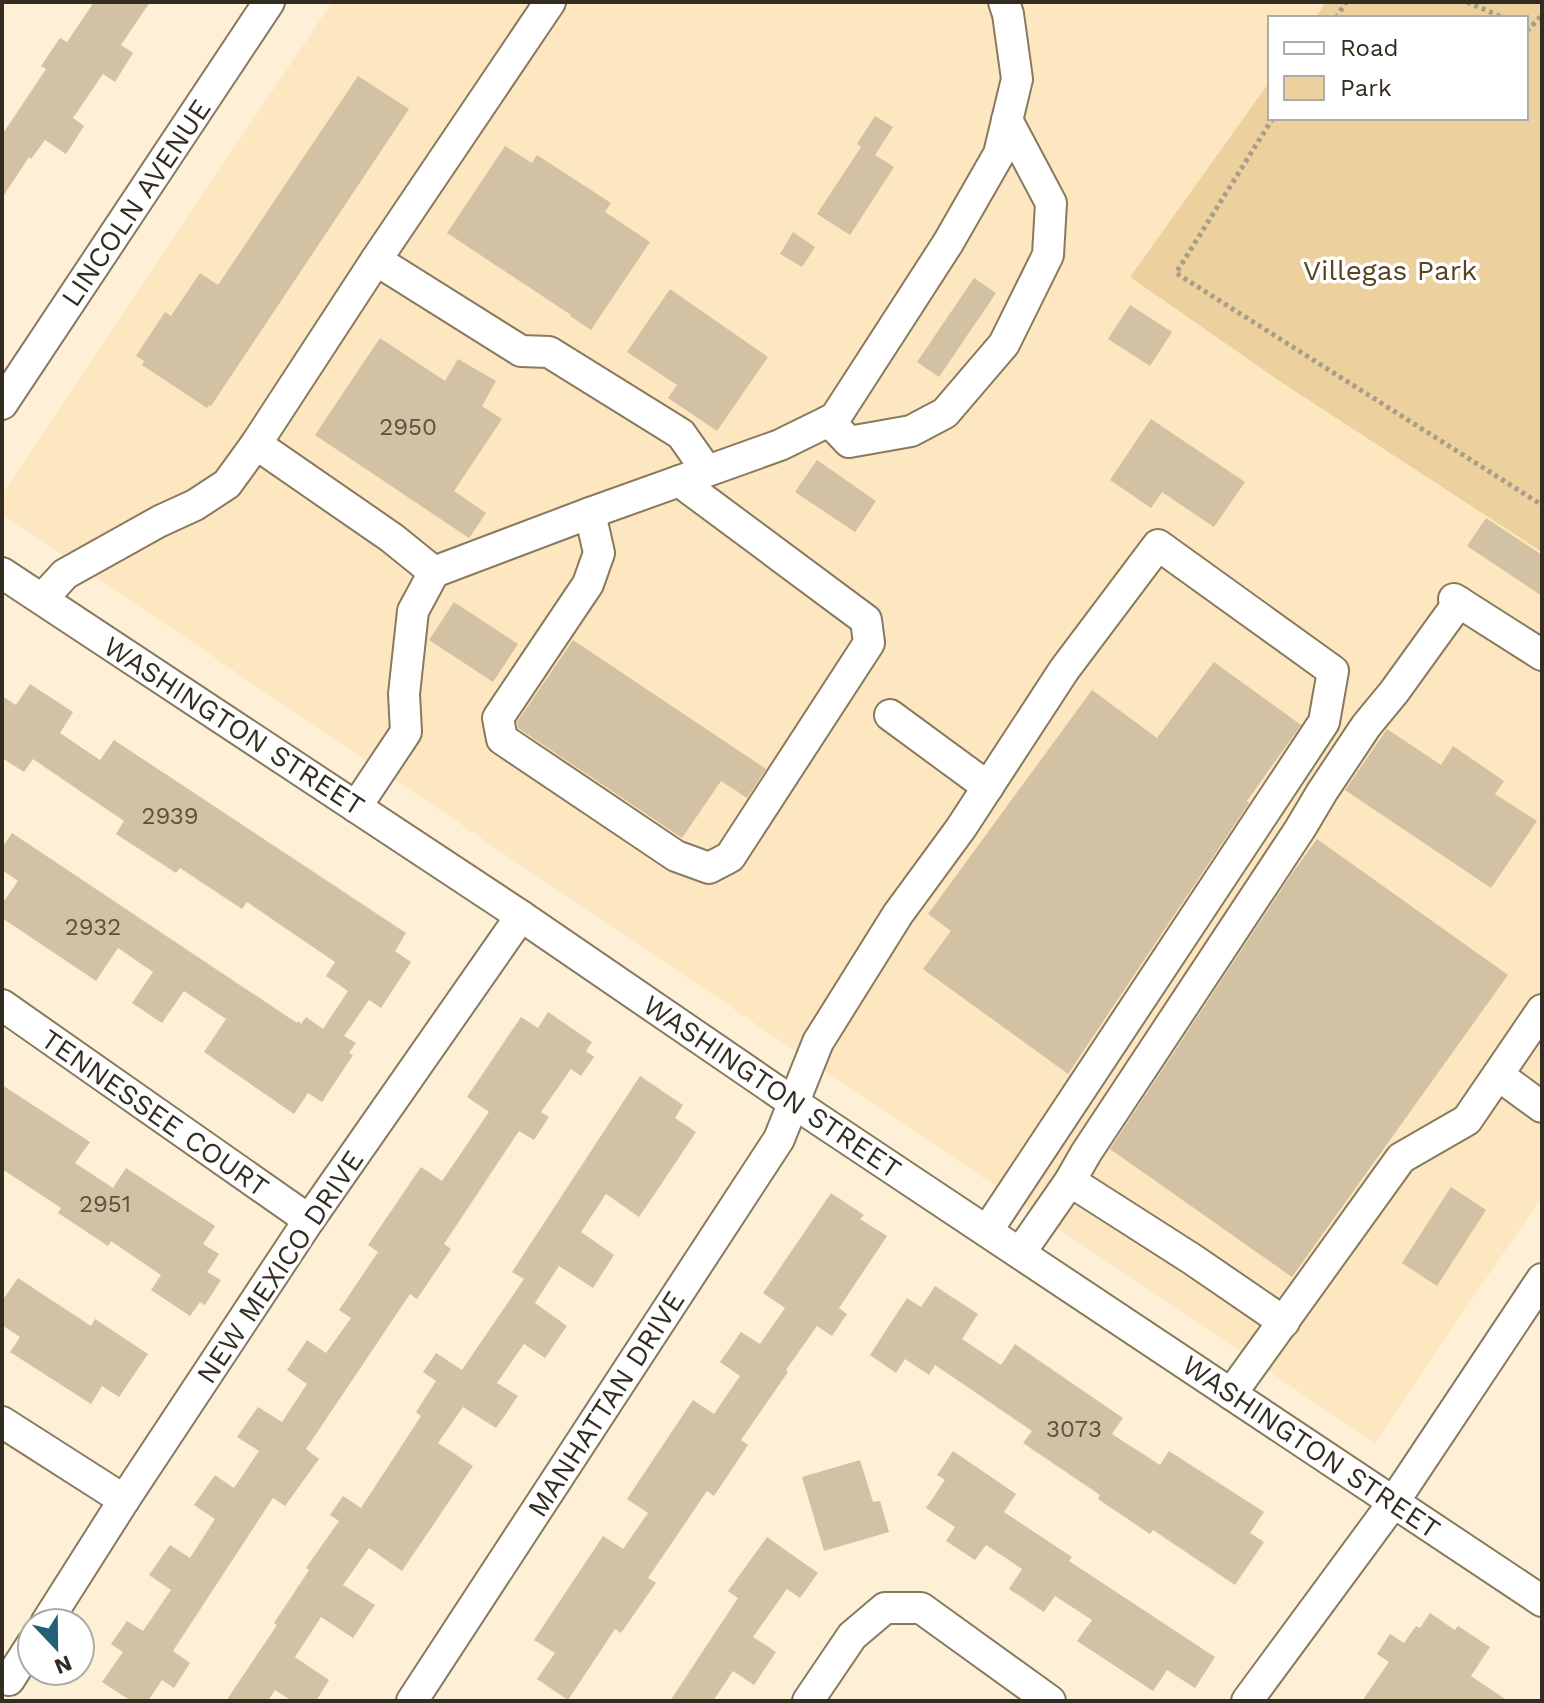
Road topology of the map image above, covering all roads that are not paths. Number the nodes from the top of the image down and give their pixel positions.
1 (269, 2) edge
2 (550, 2) edge
3 (1004, 2) edge
4 (1007, 120) junction
5 (376, 260) junction
6 (2, 404) edge
7 (829, 421) junction
8 (256, 444) junction
9 (693, 476) junction
10 (590, 513) junction
11 (434, 572) junction
12 (2, 573) edge
13 (42, 599) junction
14 (1542, 655) edge
15 (890, 715) dead end
16 (988, 787) junction
17 (356, 807) junction
18 (521, 916) junction
19 (2, 1005) edge
20 (1542, 1010) edge
21 (1498, 1075) junction
22 (794, 1103) junction
23 (1542, 1107) edge
24 (1070, 1181) junction
25 (309, 1220) junction
26 (987, 1231) junction
27 (1020, 1253) junction
28 (1542, 1279) edge
29 (1284, 1322) junction
30 (1231, 1394) junction
31 (2, 1422) edge
32 (124, 1500) junction
33 (1393, 1503) junction
34 (1542, 1601) edge
35 (56, 1607) edge
36 (16, 1669) edge
37 (9, 1680) dead end
38 (412, 1701) edge
39 (808, 1701) edge
40 (1050, 1701) edge
41 (1247, 1701) edge

1 - 6 street, LINCOLN AVENUE
2 - 5 street
3 - 4 street
4 - 7 street
4 - 7 street
5 - 8 street
5 - 9 street
7 - 9 street
8 - 11 street
8 - 13 street
9 - 10 street
9 - 10 street
10 - 11 street
11 - 17 street
12 - 13 street, WASHINGTON STREET
13 - 17 street, WASHINGTON STREET
14 - 24 street
15 - 16 street
16 - 22 street, MANHATTAN DRIVE
16 - 26 street, MANHATTAN DRIVE
17 - 18 street, WASHINGTON STREET
18 - 22 street, WASHINGTON STREET
18 - 25 street, NEW MEXICO DRIVE
19 - 25 street, TENNESSEE COURT
20 - 21 street
21 - 23 street
21 - 29 street
22 - 26 street, WASHINGTON STREET
22 - 38 street, MANHATTAN DRIVE
24 - 27 street
24 - 29 street
25 - 32 street, NEW MEXICO DRIVE
26 - 27 street, WASHINGTON STREET
27 - 30 street, WASHINGTON STREET
28 - 33 street
29 - 30 street
30 - 33 street, WASHINGTON STREET
31 - 32 street
32 - 35 street, NEW MEXICO DRIVE
33 - 34 street, WASHINGTON STREET
33 - 41 street
36 - 37 street
39 - 40 street

